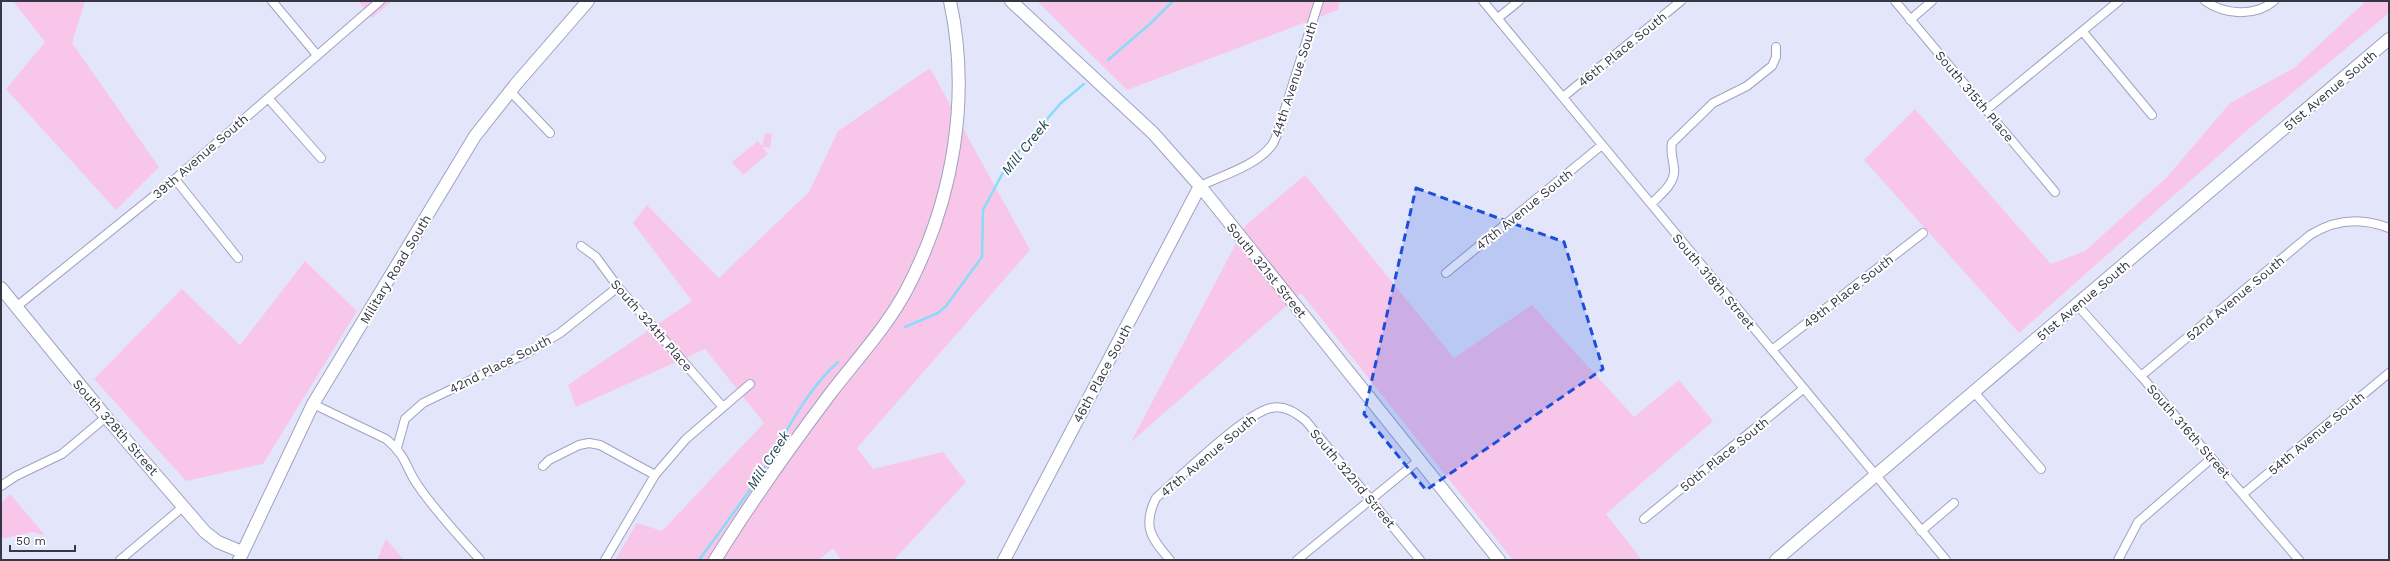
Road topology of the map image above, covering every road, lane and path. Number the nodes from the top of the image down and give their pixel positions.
1 (272, 1) edge
2 (380, 1) edge
3 (588, 1) edge
4 (950, 1) edge
5 (1011, 1) edge
6 (1319, 1) edge
7 (1483, 1) edge
8 (1519, 1) edge
9 (1681, 1) edge
10 (1895, 1) edge
11 (1932, 1) edge
12 (2119, 1) edge
13 (2205, 1) edge
14 (2274, 1) edge
15 (1498, 18) junction
16 (1910, 20) junction
17 (2082, 32) junction
18 (2389, 39) edge
19 (1776, 47) dead end
20 (317, 56) junction
21 (510, 91) junction
22 (1563, 97) junction
23 (268, 98) junction
24 (1986, 110) junction
25 (2152, 115) dead end
26 (550, 133) dead end
27 (1602, 145) junction
28 (321, 158) dead end
29 (175, 179) junction
30 (1200, 186) junction
31 (2055, 192) dead end
32 (1651, 204) junction
33 (2389, 228) edge
34 (1923, 233) dead end
35 (581, 246) dead end
36 (238, 258) dead end
37 (1446, 272) dead end
38 (1, 288) edge
39 (618, 288) junction
40 (2077, 305) junction
41 (16, 307) junction
42 (1772, 350) junction
43 (2389, 373) edge
44 (2142, 376) junction
45 (750, 384) dead end
46 (1803, 389) junction
47 (1974, 392) junction
48 (314, 404) junction
49 (722, 406) junction
50 (1278, 407) joint
51 (106, 417) junction
52 (397, 448) junction
53 (2212, 458) junction
54 (1419, 460) junction
55 (543, 466) dead end
56 (2041, 470) dead end
57 (655, 475) junction
58 (1875, 476) junction
59 (1, 486) edge
60 (2243, 494) junction
61 (1372, 499) junction
62 (1954, 503) dead end
63 (184, 506) junction
64 (1644, 519) dead end
65 (1921, 531) junction
66 (241, 556) edge
67 (120, 560) edge
68 (480, 560) edge
69 (605, 560) edge
70 (715, 560) edge
71 (1004, 560) edge
72 (1170, 560) edge
73 (1297, 560) edge
74 (1420, 560) edge
75 (1499, 560) edge
76 (1776, 560) edge
77 (1946, 560) edge
78 (2118, 560) edge
79 (2299, 560) edge

1 - 20 street
2 - 20 street, 39th Avenue South
3 - 21 main road, Military Road South
4 - 70 main road
5 - 30 main road, South 321st Street
6 - 30 street, 44th Avenue South
7 - 15 street, South 318th Street
8 - 15 street
9 - 22 street, 46th Place South
10 - 16 street, South 315th Place
11 - 16 street
12 - 17 street
13 - 14 street
15 - 22 street, South 318th Street
16 - 24 street, South 315th Place
17 - 24 street
17 - 25 street
18 - 40 main road, 51st Avenue South
19 - 32 street
20 - 23 street, 39th Avenue South
21 - 26 street
21 - 48 main road, Military Road South
22 - 27 street, South 318th Street
23 - 28 street
23 - 29 street, 39th Avenue South
24 - 31 street, South 315th Place
27 - 32 street, South 318th Street
27 - 37 street, 47th Avenue South
29 - 36 street
29 - 41 street, 39th Avenue South
30 - 54 main road, South 321st Street
30 - 71 main road, 46th Place South
32 - 42 street, South 318th Street
33 - 44 street, 52nd Avenue South
34 - 42 street, 49th Place South
35 - 39 street, South 324th Place
38 - 41 main road, South 328th Street
39 - 49 street, South 324th Place
39 - 52 street, 42nd Place South
40 - 44 street, South 316th Street
40 - 47 main road, 51st Avenue South
41 - 51 main road, South 328th Street
42 - 46 street, South 318th Street
43 - 60 street, 54th Avenue South
44 - 53 street, South 316th Street
45 - 49 street
46 - 58 street, South 318th Street
46 - 64 street, 50th Place South
47 - 56 street
47 - 58 main road, 51st Avenue South
48 - 52 street
48 - 66 main road, Military Road South
49 - 57 street
50 - 61 street, South 322nd Street
50 - 72 street, 47th Avenue South
51 - 59 street
51 - 63 main road, South 328th Street
52 - 68 street
53 - 60 street, South 316th Street
53 - 78 street
54 - 61 street
54 - 75 main road, South 321st Street
55 - 57 street
57 - 69 street
58 - 65 street, South 318th Street
58 - 76 main road, 51st Avenue South
60 - 79 street, South 316th Street
61 - 73 street
61 - 74 street, South 322nd Street
62 - 65 street
63 - 66 main road, South 328th Street
63 - 67 street
65 - 77 street, South 318th Street

